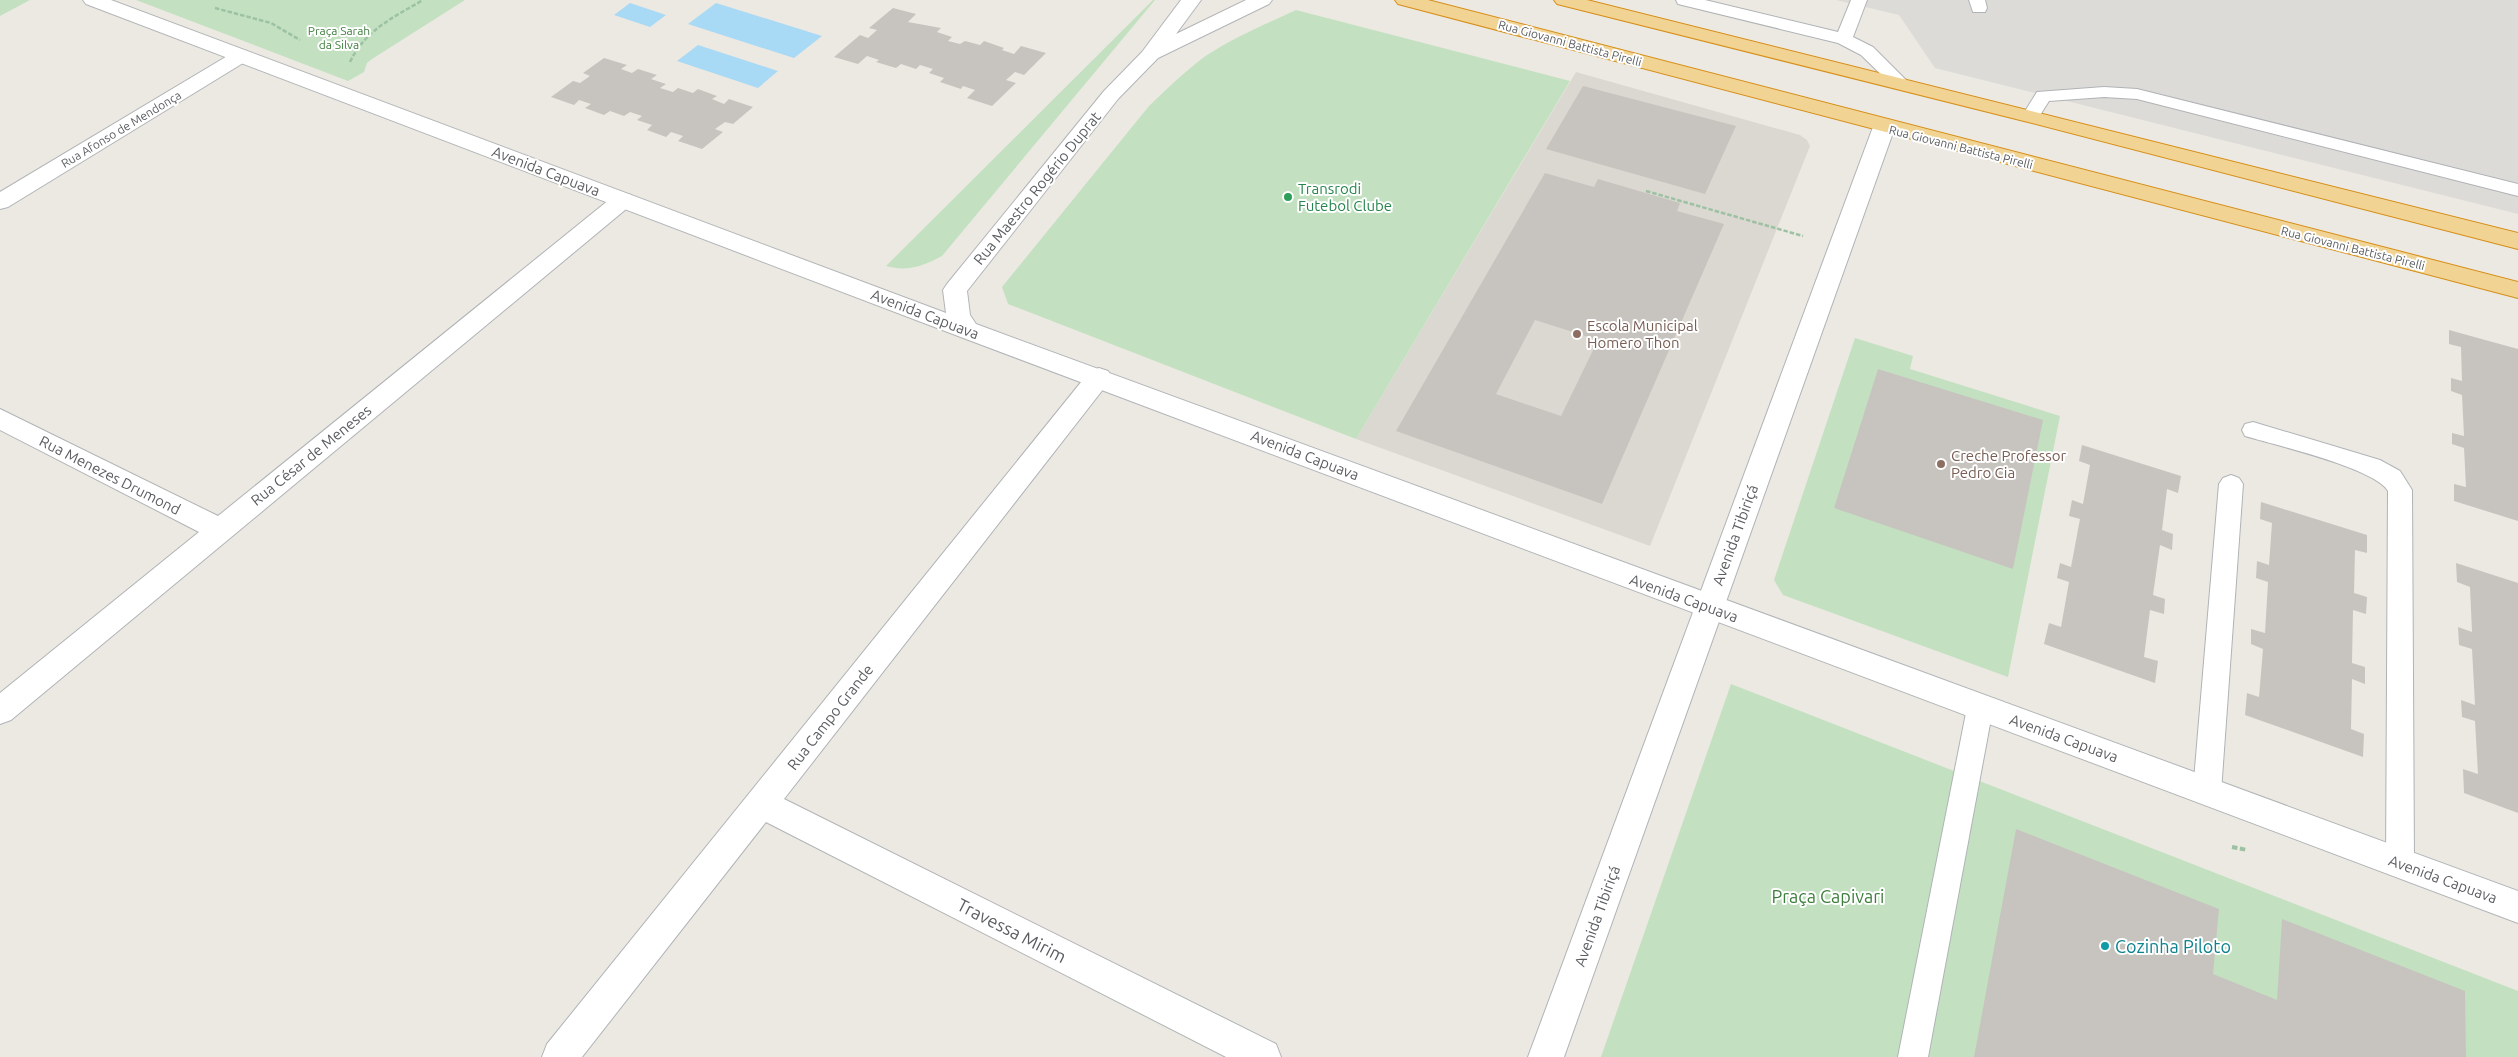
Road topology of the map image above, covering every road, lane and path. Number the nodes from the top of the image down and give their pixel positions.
1 (93, 0) edge
2 (423, 0) edge
3 (1191, 0) edge
4 (1262, 0) edge
5 (1405, 0) edge
6 (1859, 0) edge
7 (1576, 1) edge
8 (1689, 1) edge
9 (1844, 39) junction
10 (241, 56) junction
11 (1149, 56) junction
12 (347, 69) dead end
13 (1900, 83) junction
14 (2032, 116) junction
15 (1884, 126) junction
16 (2518, 190) edge
17 (1646, 191) dead end
18 (623, 200) junction
19 (0, 202) edge
20 (1777, 228) dead end
21 (2518, 241) edge
22 (955, 290) junction
23 (2518, 290) edge
24 (890, 301) junction
25 (966, 330) junction
26 (1099, 378) junction
27 (0, 419) edge
28 (2253, 430) dead end
29 (2231, 484) dead end
30 (220, 530) junction
31 (1709, 607) junction
32 (1980, 708) junction
33 (0, 711) edge
34 (2207, 792) junction
35 (761, 803) junction
36 (2400, 863) junction
37 (2518, 907) edge
38 (560, 1057) edge
39 (1263, 1057) edge
40 (1546, 1057) edge
41 (1913, 1057) edge

1 - 10 street, Avenida Capuava
2 - 12 path
3 - 11 street, Rua Maestro Rogério Duprat
4 - 11 street, Rua Maestro Rogério Duprat
5 - 15 highway, Rua Giovanni Battista Pirelli
6 - 9 lane
7 - 13 highway
8 - 9 lane
9 - 13 lane
10 - 18 street, Avenida Capuava
10 - 19 street, Rua Afonso de Mendonça
11 - 22 street, Rua Maestro Rogério Duprat
13 - 14 highway
14 - 16 lane
14 - 21 highway
15 - 23 highway, Rua Giovanni Battista Pirelli
15 - 31 street, Avenida Tibiriçá
17 - 20 path
18 - 24 street, Avenida Capuava
18 - 30 street, Rua César de Meneses
22 - 24 street
22 - 25 street
24 - 25 street, Avenida Capuava
25 - 26 street, Avenida Capuava
26 - 31 street, Avenida Capuava
26 - 35 street, Rua Campo Grande
27 - 30 street, Rua Menezes Drumond
28 - 36 lane
29 - 34 lane
30 - 33 street, Rua César de Meneses
31 - 32 street, Avenida Capuava
31 - 40 street, Avenida Tibiriçá
32 - 34 street, Avenida Capuava
32 - 41 lane
34 - 36 street, Avenida Capuava
35 - 38 street, Rua Campo Grande
35 - 39 street, Travessa Mirim
36 - 37 street, Avenida Capuava

